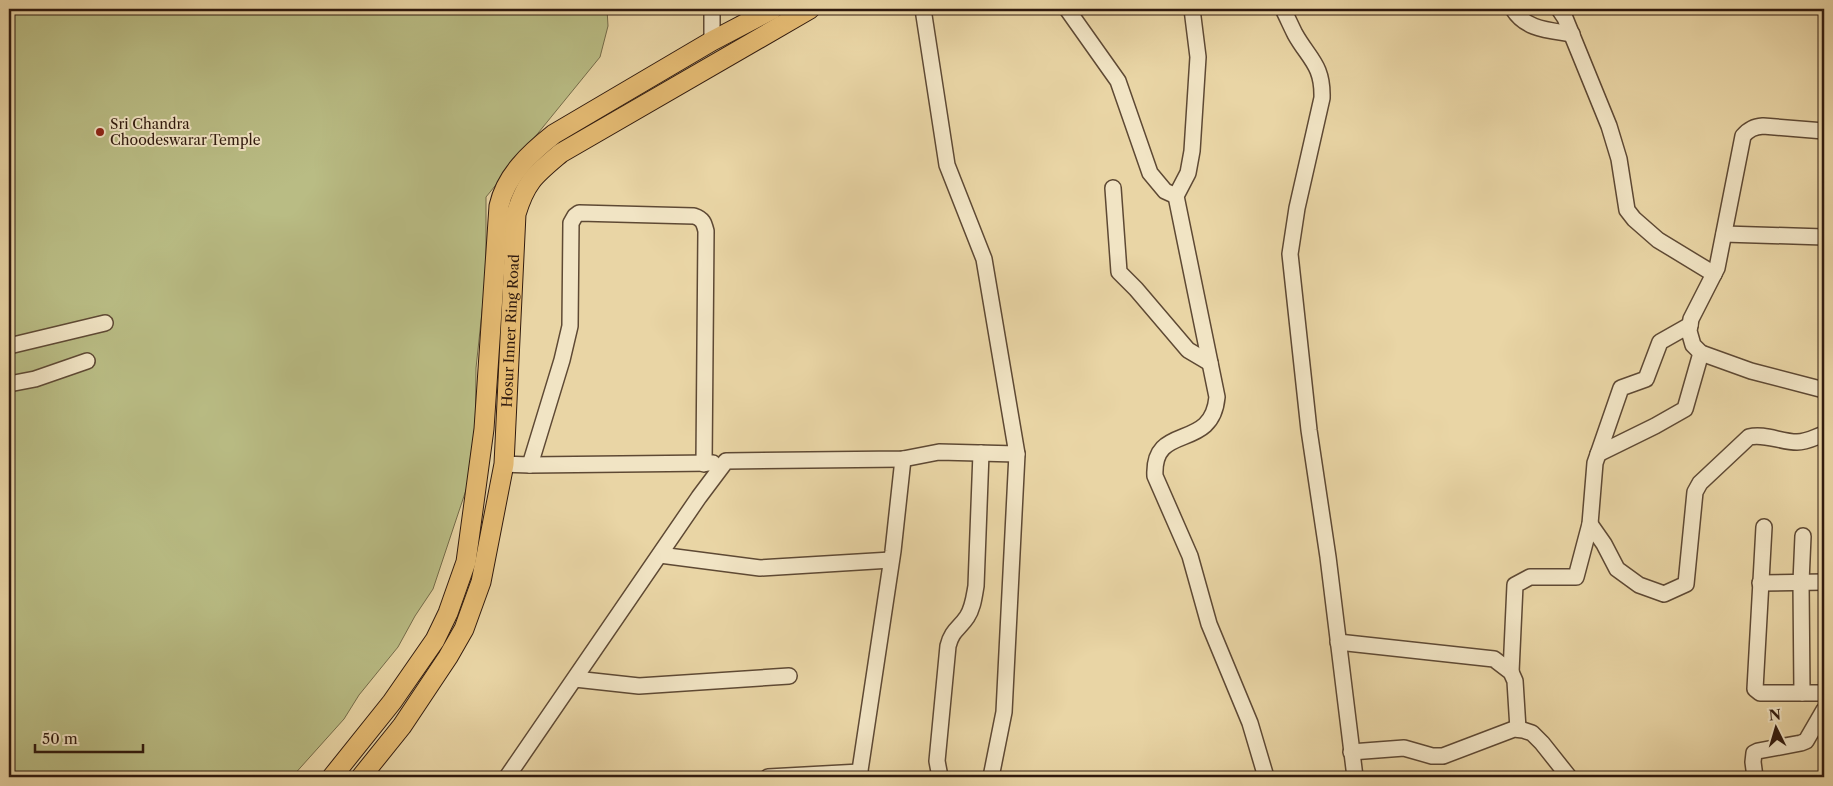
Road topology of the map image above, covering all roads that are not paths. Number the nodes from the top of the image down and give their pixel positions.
1 (712, 9) edge
2 (773, 9) edge
3 (810, 9) edge
4 (923, 9) edge
5 (1067, 9) edge
6 (1192, 9) edge
7 (1284, 9) edge
8 (1513, 9) edge
9 (1559, 9) edge
10 (1572, 34) junction
11 (712, 41) junction
12 (1824, 131) edge
13 (1113, 188) dead end
14 (1176, 196) junction
15 (1724, 234) junction
16 (1824, 237) edge
17 (1714, 274) junction
18 (105, 322) dead end
19 (1690, 324) junction
20 (9, 346) edge
21 (1701, 353) junction
22 (87, 361) dead end
23 (1210, 363) junction
24 (10, 379) edge
25 (1824, 390) edge
26 (1823, 439) edge
27 (981, 453) junction
28 (1017, 454) junction
29 (1598, 454) junction
30 (903, 459) junction
31 (726, 461) junction
32 (504, 464) junction
33 (704, 464) junction
34 (530, 466) junction
35 (1590, 524) junction
36 (1764, 528) dead end
37 (1803, 536) dead end
38 (660, 555) junction
39 (891, 560) junction
40 (1801, 582) junction
41 (1824, 582) edge
42 (1760, 583) junction
43 (1338, 642) junction
44 (1512, 672) junction
45 (789, 676) dead end
46 (575, 679) junction
47 (1802, 693) junction
48 (1824, 693) edge
49 (1824, 710) edge
50 (1518, 729) junction
51 (1351, 752) junction
52 (859, 775) edge
53 (332, 777) edge
54 (361, 777) edge
55 (507, 777) edge
56 (768, 777) edge
57 (940, 777) edge
58 (991, 777) edge
59 (1266, 777) edge
60 (1355, 777) edge
61 (1569, 777) edge
62 (1755, 777) edge

1 - 11 street
2 - 11 main road, Hosur Inner Ring Road
3 - 32 main road, Hosur Inner Ring Road
4 - 28 street
5 - 14 street
6 - 14 street
7 - 43 street
8 - 10 street
9 - 10 street
10 - 17 street
11 - 53 main road, Hosur Inner Ring Road
12 - 15 street
13 - 23 street
14 - 23 street
15 - 16 street
15 - 17 street
17 - 19 street
18 - 20 street
19 - 21 street
19 - 29 street
21 - 25 street
21 - 29 street
22 - 24 street
23 - 59 street
26 - 35 street
27 - 28 street
27 - 30 street
27 - 57 street
28 - 58 street
29 - 35 street
30 - 31 street
30 - 39 street
31 - 33 street
31 - 38 street
32 - 34 street
32 - 54 main road, Hosur Inner Ring Road
33 - 34 street
33 - 34 street
35 - 44 street
36 - 42 street
37 - 40 street
38 - 39 street
38 - 46 street
39 - 52 street
40 - 41 street
40 - 42 street
40 - 47 street
42 - 47 street
43 - 44 street
43 - 51 street
44 - 50 street
45 - 46 street
46 - 55 street
47 - 48 street
49 - 62 street
50 - 51 street
50 - 61 street
51 - 60 street
52 - 56 street

